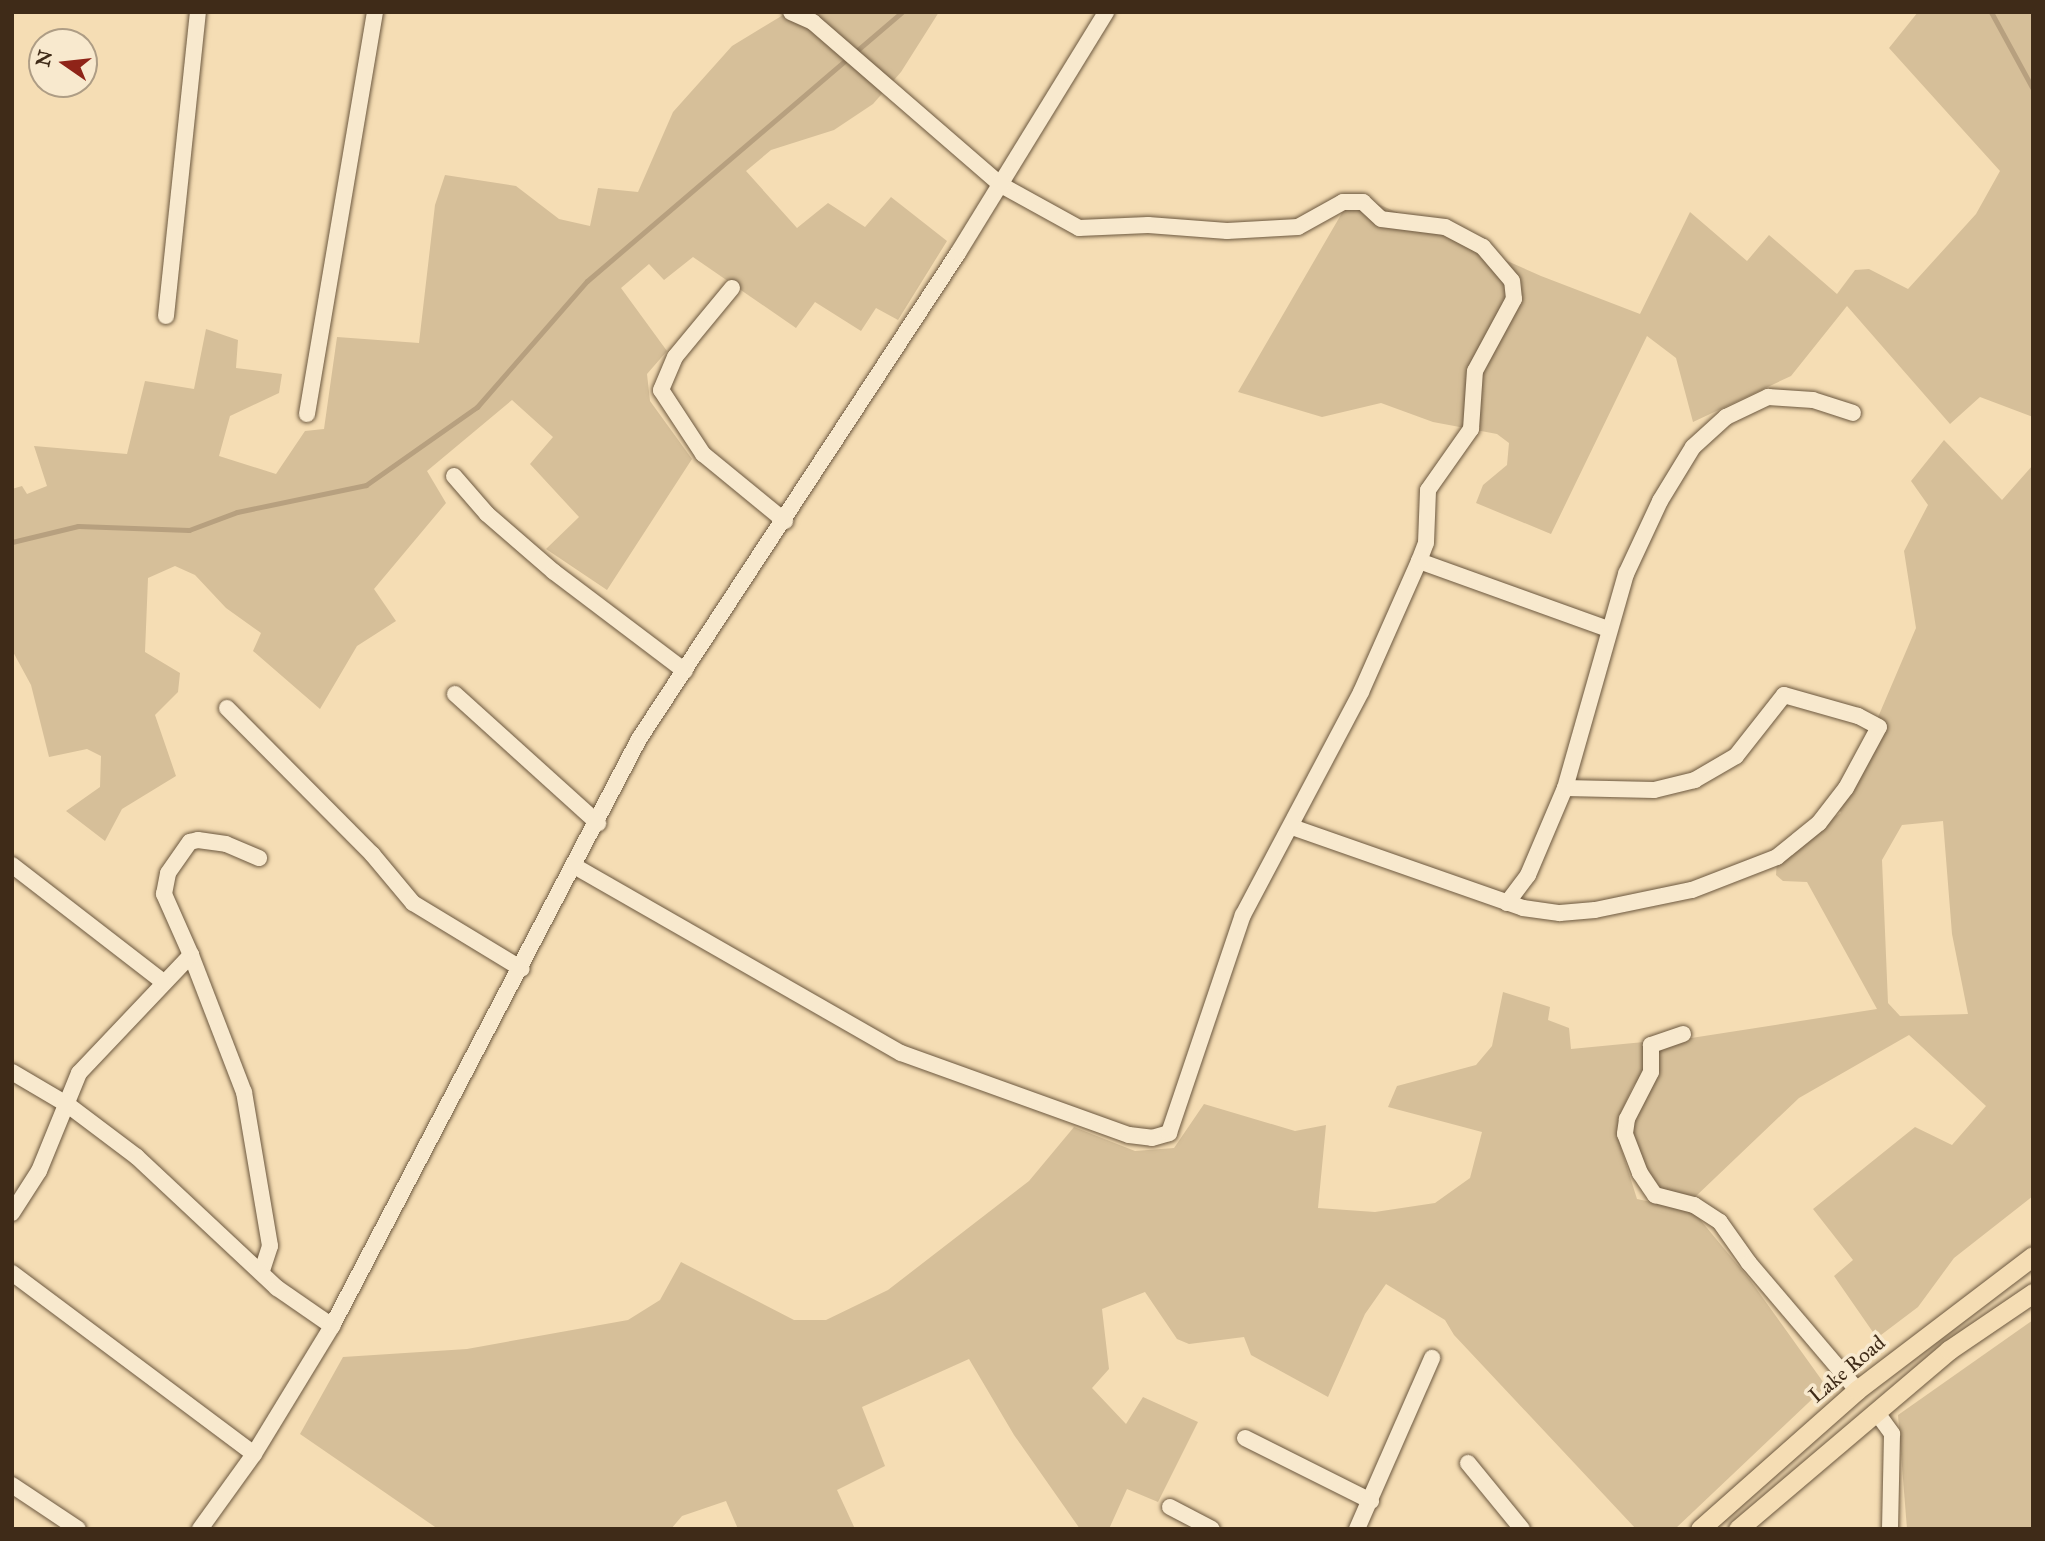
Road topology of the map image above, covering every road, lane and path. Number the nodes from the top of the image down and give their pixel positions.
1 (198, 12) edge
2 (375, 12) edge
3 (791, 12) edge
4 (1105, 12) edge
5 (815, 17) edge
6 (1002, 185) junction
7 (732, 289) dead end
8 (166, 316) dead end
9 (1853, 413) dead end
10 (307, 414) dead end
11 (454, 476) dead end
12 (785, 521) junction
13 (1419, 561) junction
14 (1608, 629) junction
15 (685, 671) junction
16 (455, 694) dead end
17 (227, 708) dead end
18 (1565, 788) junction
19 (598, 823) junction
20 (1292, 827) junction
21 (259, 858) dead end
22 (12, 865) edge
23 (576, 867) junction
24 (1507, 903) junction
25 (191, 955) junction
26 (522, 969) junction
27 (162, 981) junction
28 (1682, 1034) dead end
29 (12, 1072) edge
30 (68, 1105) junction
31 (12, 1213) edge
32 (2033, 1256) edge
33 (12, 1273) edge
34 (261, 1273) junction
35 (2033, 1293) edge
36 (332, 1326) junction
37 (1432, 1358) dead end
38 (1857, 1390) junction
39 (1877, 1413) junction
40 (1245, 1438) dead end
41 (254, 1454) junction
42 (1468, 1463) dead end
43 (12, 1485) edge
44 (1371, 1501) junction
45 (1170, 1507) dead end
46 (78, 1529) edge
47 (200, 1529) edge
48 (1212, 1529) edge
49 (1357, 1529) edge
50 (1522, 1529) edge
51 (1700, 1529) edge
52 (1738, 1529) edge
53 (1890, 1529) edge

1 - 8 street
2 - 10 street
3 - 5 street
4 - 6 street
5 - 6 street
6 - 12 street
6 - 13 street
7 - 12 street
9 - 14 street
11 - 15 street
12 - 15 street
13 - 14 street
13 - 20 street
14 - 18 street
15 - 19 street
16 - 19 street
17 - 26 street
18 - 24 street
18 - 24 street
19 - 23 street
20 - 23 street
20 - 24 street
21 - 25 street
22 - 27 street
23 - 26 street
25 - 27 street
25 - 34 street
26 - 36 street
27 - 30 street
28 - 38 street
29 - 30 street
30 - 31 street
30 - 34 street
32 - 38 main road, Lake Road
33 - 41 street
34 - 36 street
35 - 39 main road
36 - 41 street
37 - 44 street
38 - 51 main road, Lake Road
39 - 52 main road
39 - 53 street
40 - 44 street
41 - 47 street
42 - 50 street
43 - 46 street
44 - 49 street
45 - 48 street

